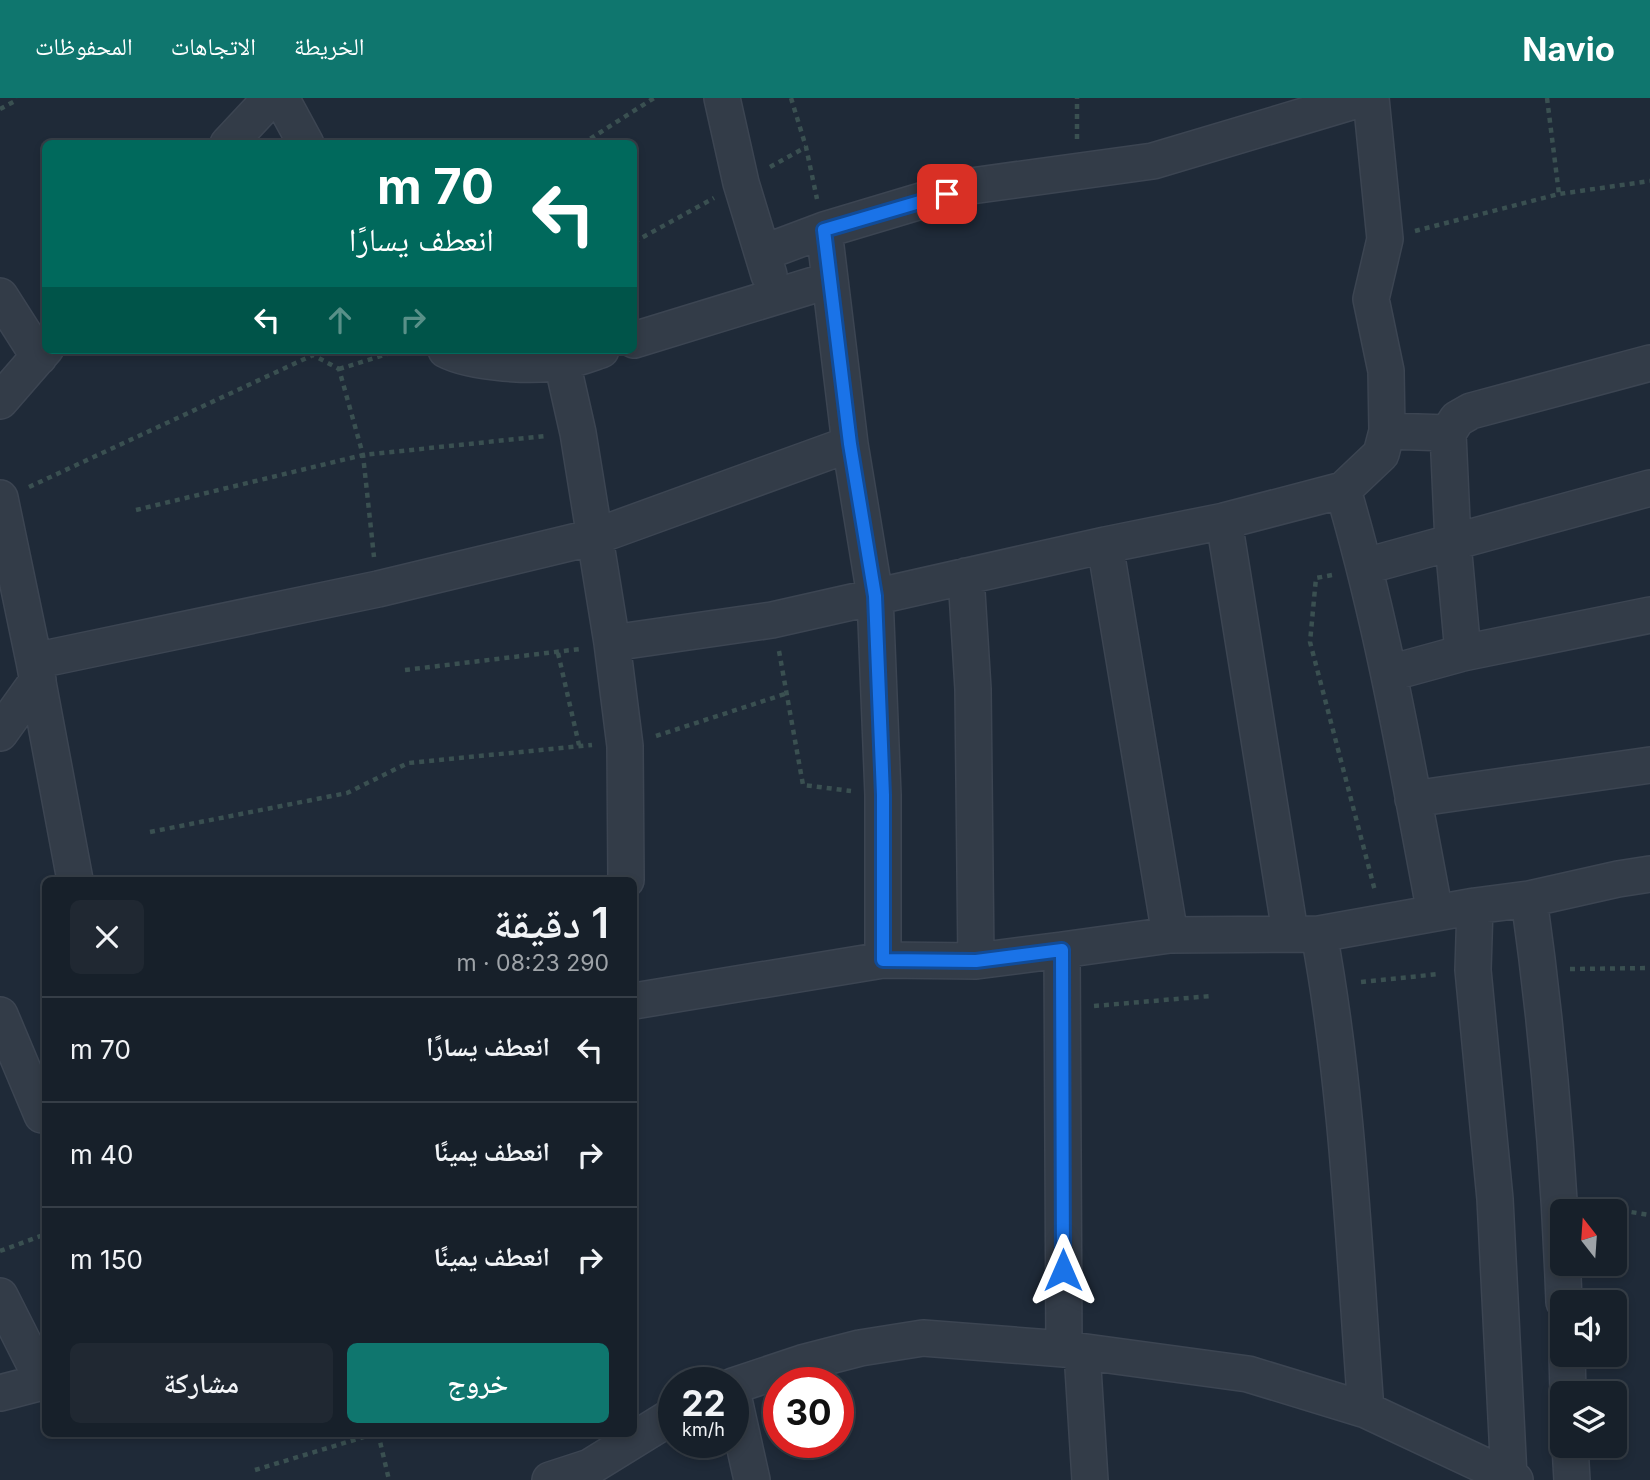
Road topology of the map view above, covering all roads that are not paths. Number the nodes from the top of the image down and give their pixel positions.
1 (722, 98) edge
2 (1364, 98) edge
3 (1371, 98) edge
4 (283, 100) edge
5 (233, 140) edge
6 (304, 140) edge
7 (824, 230) junction
8 (762, 253) junction
9 (830, 280) junction
10 (775, 295) junction
11 (0, 296) edge
12 (637, 339) edge
13 (42, 353) edge
14 (454, 354) edge
15 (588, 354) edge
16 (562, 362) junction
17 (1650, 363) edge
18 (0, 401) edge
19 (1388, 431) junction
20 (1448, 433) junction
21 (850, 444) junction
22 (1650, 488) edge
23 (1343, 491) junction
24 (1, 499) edge
25 (1223, 521) junction
26 (594, 537) junction
27 (1453, 543) junction
28 (1105, 545) junction
29 (1366, 566) junction
30 (966, 576) junction
31 (875, 596) junction
32 (1650, 615) edge
33 (611, 643) junction
34 (1463, 653) junction
35 (36, 671) junction
36 (1390, 673) junction
37 (0, 733) edge
38 (1650, 765) edge
39 (1413, 799) junction
40 (1650, 874) edge
41 (74, 877) edge
42 (626, 877) edge
43 (1529, 899) junction
44 (1475, 906) junction
45 (1434, 913) junction
46 (1304, 933) junction
47 (1170, 935) junction
48 (1062, 950) junction
49 (883, 960) junction
50 (976, 961) junction
51 (637, 1001) edge
52 (0, 1015) edge
53 (42, 1115) dead end
54 (1564, 1290) edge
55 (0, 1296) edge
56 (1073, 1350) junction
57 (42, 1377) edge
58 (749, 1381) edge
59 (42, 1382) edge
60 (0, 1394) edge
61 (1366, 1410) junction
62 (658, 1426) edge
63 (596, 1437) edge
64 (747, 1458) edge
65 (1571, 1458) edge
66 (589, 1473) edge
67 (1512, 1479) edge
68 (550, 1480) edge
69 (752, 1480) edge
70 (1090, 1480) edge
71 (1572, 1480) edge

1 - 8 street
2 - 7 street
3 - 19 street
4 - 5 street
4 - 6 street
7 - 8 street
7 - 9 street
8 - 10 street
9 - 10 street
9 - 21 street
10 - 12 street
11 - 13 street
13 - 18 street
14 - 16 street
15 - 16 street
16 - 26 street
17 - 20 street
19 - 20 street
19 - 23 street
20 - 27 street
21 - 26 street
21 - 31 street
22 - 27 street
23 - 25 street
23 - 29 street
24 - 35 street
25 - 28 street
25 - 46 street
26 - 33 street
26 - 35 street
27 - 29 street
27 - 34 street
28 - 30 street
28 - 47 street
29 - 36 street
30 - 31 street
30 - 50 street
31 - 33 street
31 - 49 street
32 - 34 street
33 - 42 street
34 - 36 street
35 - 37 street
35 - 41 street
36 - 39 street
38 - 39 street
39 - 45 street
40 - 43 street
43 - 44 street
43 - 54 street
44 - 45 street
44 - 67 street
45 - 46 street
46 - 47 street
46 - 61 street
47 - 48 street
48 - 50 street
48 - 56 street
49 - 50 street
49 - 51 street
52 - 53 street
55 - 57 street
56 - 58 street
56 - 61 street
56 - 70 street
59 - 60 street
61 - 67 street
62 - 66 street
63 - 66 street
64 - 69 street
65 - 71 street
66 - 68 street

